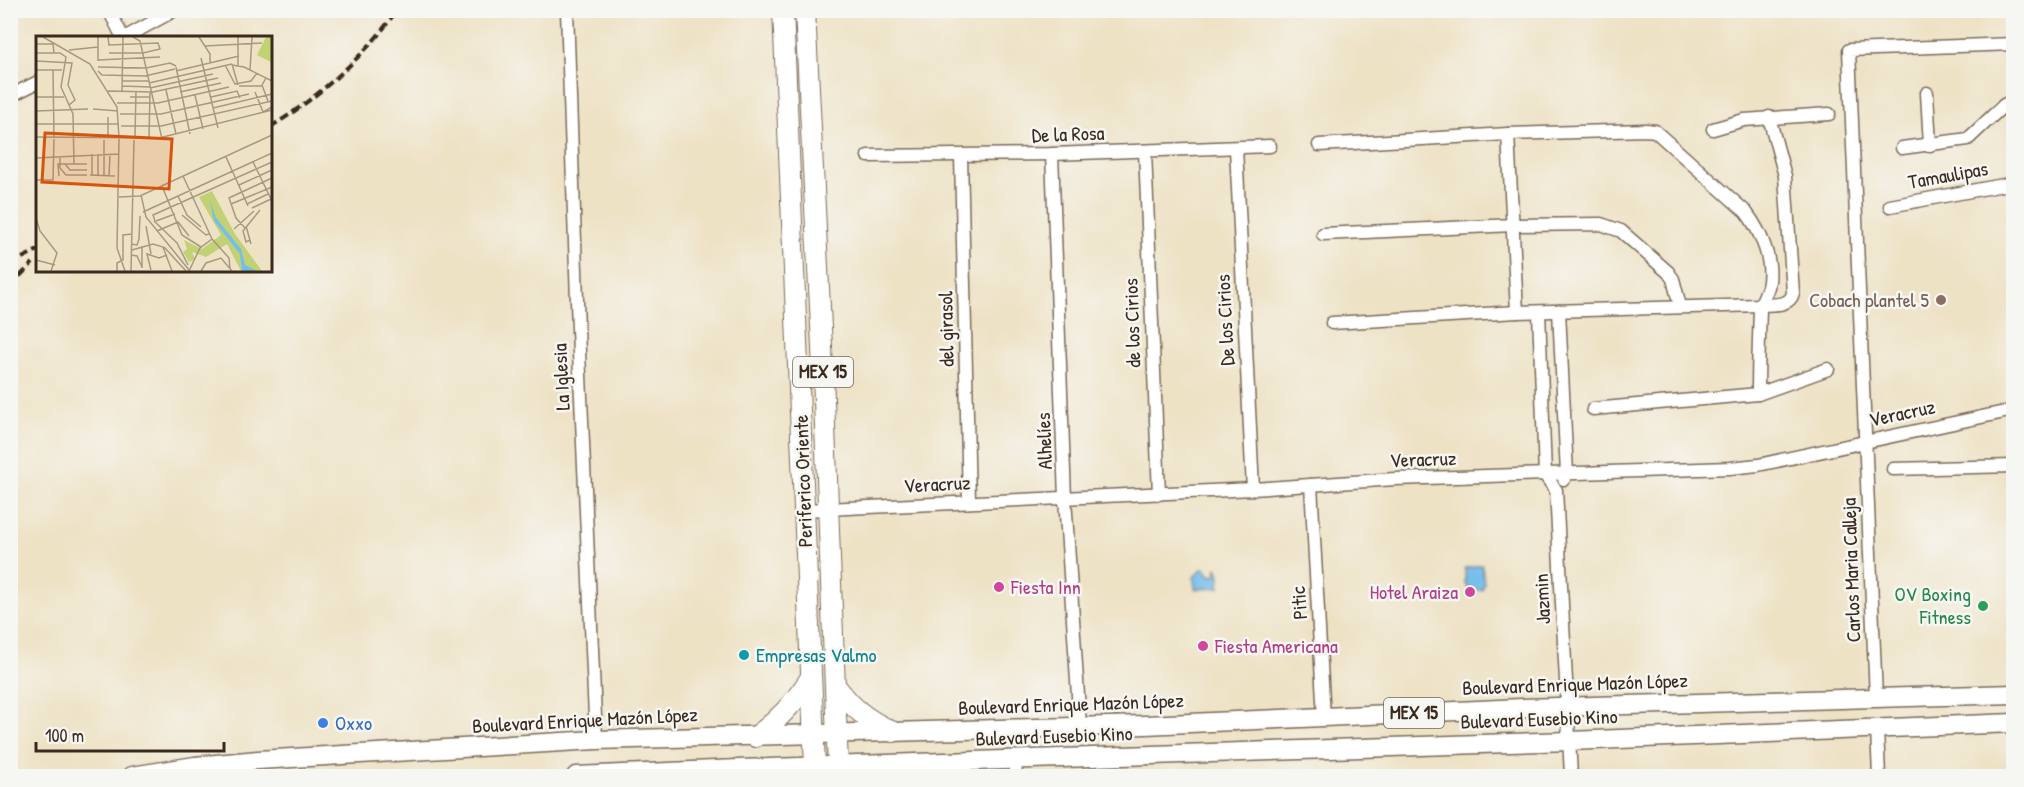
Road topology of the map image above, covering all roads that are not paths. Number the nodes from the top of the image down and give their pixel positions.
1 (110, 10) edge
2 (175, 10) edge
3 (567, 10) edge
4 (783, 10) edge
5 (805, 10) edge
6 (123, 36) edge
7 (128, 36) edge
8 (2013, 44) edge
9 (36, 83) edge
10 (1927, 93) dead end
11 (10, 96) edge
12 (2013, 99) edge
13 (1829, 114) dead end
14 (1770, 117) junction
15 (1713, 129) dead end
16 (1508, 134) junction
17 (1930, 144) junction
18 (1318, 145) dead end
19 (1270, 146) dead end
20 (1236, 148) junction
21 (1902, 148) dead end
22 (1145, 151) junction
23 (1052, 154) junction
24 (868, 156) dead end
25 (962, 156) junction
26 (2013, 183) edge
27 (1890, 206) dead end
28 (1513, 225) junction
29 (1323, 234) dead end
30 (1760, 305) junction
31 (1680, 306) junction
32 (1560, 311) junction
33 (1517, 312) junction
34 (1539, 312) junction
35 (1332, 323) dead end
36 (1562, 363) junction
37 (1541, 365) junction
38 (1828, 369) dead end
39 (1758, 394) junction
40 (1593, 409) dead end
41 (2013, 410) edge
42 (1865, 441) junction
43 (2013, 466) edge
44 (1893, 469) dead end
45 (1567, 474) junction
46 (1545, 475) junction
47 (1311, 485) junction
48 (1253, 489) junction
49 (1556, 490) junction
50 (1159, 494) junction
51 (1065, 498) junction
52 (969, 502) junction
53 (828, 509) junction
54 (804, 510) junction
55 (811, 677) junction
56 (835, 685) junction
57 (2013, 694) edge
58 (1876, 698) junction
59 (1568, 707) junction
60 (1324, 718) junction
61 (2013, 723) edge
62 (1080, 726) junction
63 (1877, 729) junction
64 (893, 732) junction
65 (814, 735) junction
66 (836, 735) junction
67 (755, 737) junction
68 (596, 740) junction
69 (1569, 741) junction
70 (1016, 768) edge
71 (815, 772) edge
72 (838, 772) edge
73 (152, 775) edge
74 (592, 776) edge
75 (132, 777) edge
76 (576, 777) edge
77 (1571, 777) edge
78 (1879, 777) edge

1 - 6 street
2 - 7 street
3 - 68 street, La Iglesia
4 - 54 highway, Periferico Oriente / MEX 15
5 - 53 highway, Periferico Oriente / MEX 15
8 - 42 street, Carlos Maria Calleja
9 - 11 street
10 - 17 street
12 - 17 street
13 - 14 street
14 - 15 street
14 - 30 street
16 - 18 street
16 - 28 street
16 - 30 street
17 - 21 street
19 - 20 street, De la Rosa
20 - 22 street, De la Rosa
20 - 48 street, De los Cirios
22 - 23 street, De la Rosa
22 - 50 street, de los Cirios
23 - 25 street, De la Rosa
23 - 51 street, Alhelíes
24 - 25 street, De la Rosa
25 - 52 street, del girasol
26 - 27 street, Tamaulipas
28 - 29 street
28 - 31 street
28 - 33 street
30 - 31 street
30 - 39 street
31 - 32 street
32 - 34 street
32 - 36 street
33 - 34 street
33 - 35 street
34 - 37 street
36 - 37 street
36 - 45 street
37 - 46 street
38 - 39 street
39 - 40 street
41 - 42 street, Veracruz
42 - 45 street, Veracruz
42 - 58 street, Carlos Maria Calleja
43 - 44 street
45 - 46 street, Veracruz
45 - 49 street
46 - 47 street, Veracruz
46 - 49 street
47 - 48 street, Veracruz
47 - 60 street, Pitic
48 - 50 street, Veracruz
49 - 59 street, Jazmin
50 - 51 street, Veracruz
51 - 52 street, Veracruz
51 - 62 street, Alhelíes
52 - 53 street, Veracruz
53 - 54 street, Veracruz
53 - 56 highway, Periferico Oriente / MEX 15
54 - 55 highway, Periferico Oriente / MEX 15
55 - 65 highway, Periferico Oriente / MEX 15
55 - 67 highway
56 - 64 highway
56 - 66 highway, Periferico Oriente / MEX 15
57 - 58 main road, Boulevard Enrique Mazón López / MEX 15
58 - 59 main road, Boulevard Enrique Mazón López / MEX 15
59 - 60 main road, Boulevard Enrique Mazón López / MEX 15
59 - 69 street, Jazmin
60 - 62 main road, Boulevard Enrique Mazón López / MEX 15
61 - 63 main road, Bulevard Eusebio Kino / MEX 15
62 - 64 main road, Boulevard Enrique Mazón López / MEX 15
63 - 69 main road, Bulevard Eusebio Kino / MEX 15
63 - 78 street
64 - 66 main road, Boulevard Enrique Mazón López / MEX 15
65 - 66 main road, Boulevard Enrique Mazón López / MEX 15
65 - 67 main road, Boulevard Enrique Mazón López / MEX 15
65 - 71 highway, Periferico Oriente
66 - 72 highway, Periferico Oriente
67 - 68 main road, Boulevard Enrique Mazón López / MEX 15
68 - 73 main road, Boulevard Enrique Mazón López / MEX 15
69 - 70 main road, Bulevard Eusebio Kino / MEX 15
69 - 77 street, Jazmin
70 - 72 main road, Bulevard Eusebio Kino / MEX 15
71 - 72 main road, Bulevard Eusebio Kino / MEX 15
71 - 74 main road, MEX 15
73 - 75 main road, Boulevard Enrique Mazón López / MEX 15
74 - 76 main road, MEX 15

